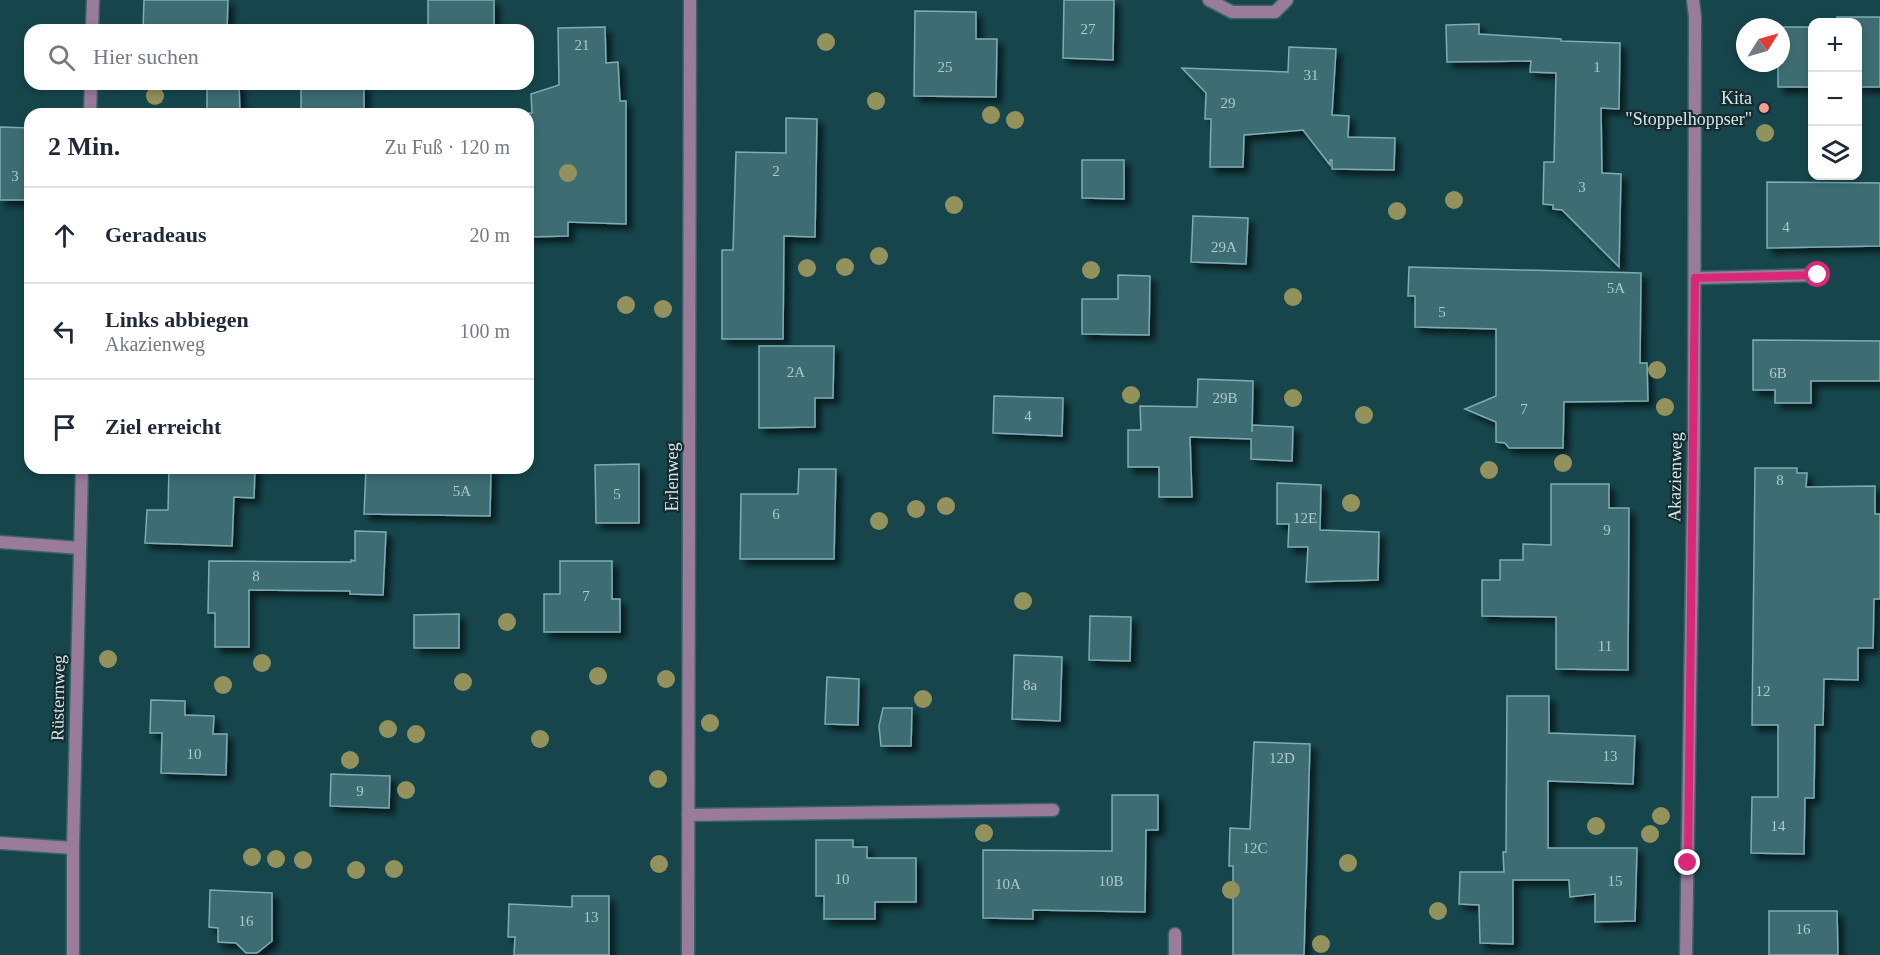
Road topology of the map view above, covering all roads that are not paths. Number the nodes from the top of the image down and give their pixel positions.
1 (93, 0) edge
2 (690, 0) edge
3 (1209, 0) edge
4 (1287, 0) edge
5 (1694, 0) edge
6 (92, 24) edge
7 (91, 90) edge
8 (90, 108) edge
9 (1818, 275) dead end
10 (1695, 278) junction
11 (81, 474) edge
12 (0, 542) edge
13 (80, 548) junction
14 (1053, 810) dead end
15 (688, 815) junction
16 (0, 843) edge
17 (73, 848) junction
18 (1175, 934) dead end
19 (73, 955) edge
20 (688, 955) edge
21 (1175, 955) edge
22 (1686, 955) edge

1 - 6 street
2 - 15 street, Erlenweg
3 - 4 street
5 - 10 street, Akazienweg
7 - 8 street
9 - 10 street
10 - 22 street, Akazienweg
11 - 13 street, Rüsternweg
12 - 13 street
13 - 17 street, Rüsternweg
14 - 15 street
15 - 20 street, Erlenweg
16 - 17 street
17 - 19 street, Rüsternweg
18 - 21 street

